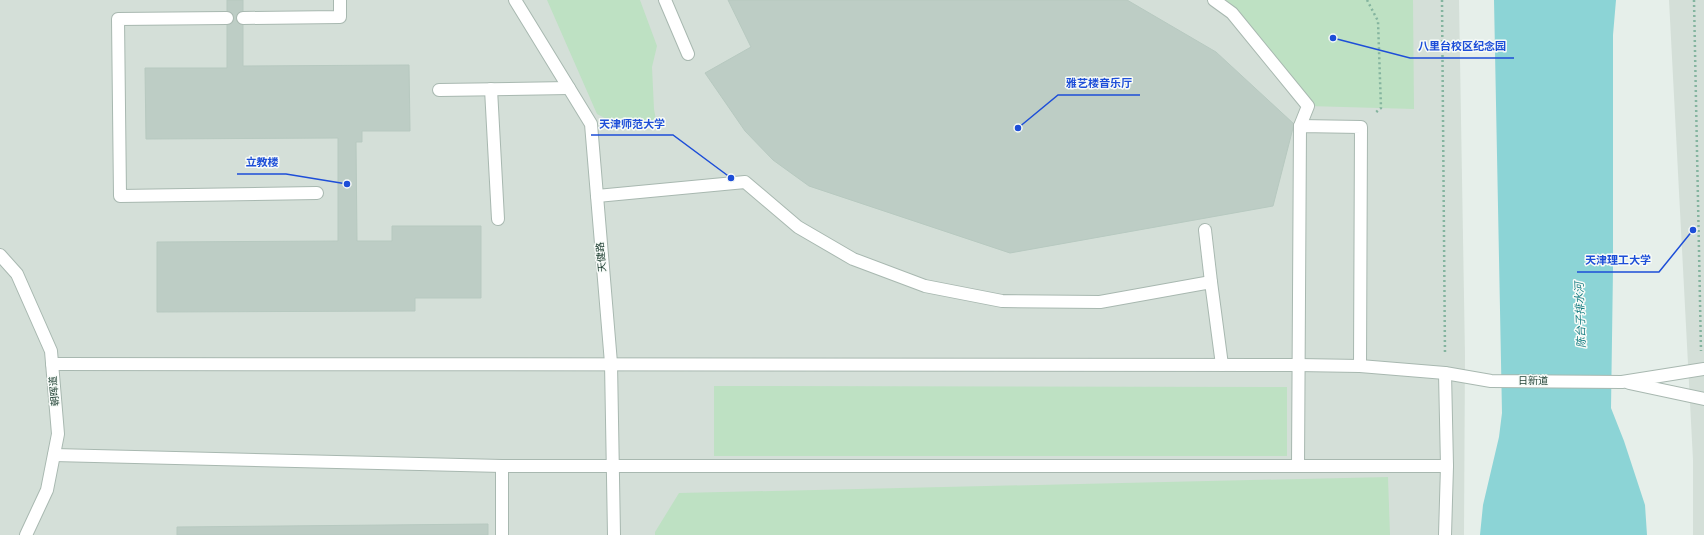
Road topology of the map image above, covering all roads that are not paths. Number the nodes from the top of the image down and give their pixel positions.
1 (340, 0) edge
2 (515, 0) edge
3 (665, 0) edge
4 (1214, 0) edge
5 (227, 18) dead end
6 (243, 18) dead end
7 (688, 54) dead end
8 (568, 88) junction
9 (491, 89) junction
10 (439, 90) dead end
11 (1300, 126) junction
12 (317, 193) dead end
13 (597, 196) junction
14 (498, 219) dead end
15 (1205, 230) dead end
16 (0, 255) edge
17 (1211, 282) junction
18 (611, 363) junction
19 (52, 364) junction
20 (1222, 365) junction
21 (1298, 365) junction
22 (1360, 366) junction
23 (1703, 369) edge
24 (1445, 374) junction
25 (1622, 382) junction
26 (1704, 399) edge
27 (54, 455) junction
28 (502, 466) junction
29 (614, 466) junction
30 (1298, 466) junction
31 (1447, 466) junction
32 (26, 535) edge
33 (502, 535) edge
34 (614, 535) edge
35 (1445, 535) edge

1 - 6 street
2 - 8 street, 天健路
3 - 7 street
4 - 11 street
5 - 12 street
8 - 9 street
8 - 13 street, 天健路
9 - 10 street
9 - 14 street
11 - 21 street
11 - 22 street
13 - 17 street
13 - 18 street, 天健路
15 - 17 street
16 - 19 street, 朝晖道
17 - 20 street
18 - 19 street, 日新道
18 - 20 street, 日新道
18 - 29 street, 天健路
19 - 27 street, 朝晖道
20 - 21 street, 日新道
21 - 22 street, 日新道
21 - 30 street
22 - 24 street, 日新道
23 - 25 street, 日新道
24 - 25 street, 日新道
24 - 31 street
25 - 26 street, 日新道
27 - 28 street
27 - 32 street, 朝晖道
28 - 29 street
28 - 33 street
29 - 30 street
29 - 34 street, 天健路
30 - 31 street
31 - 35 street

